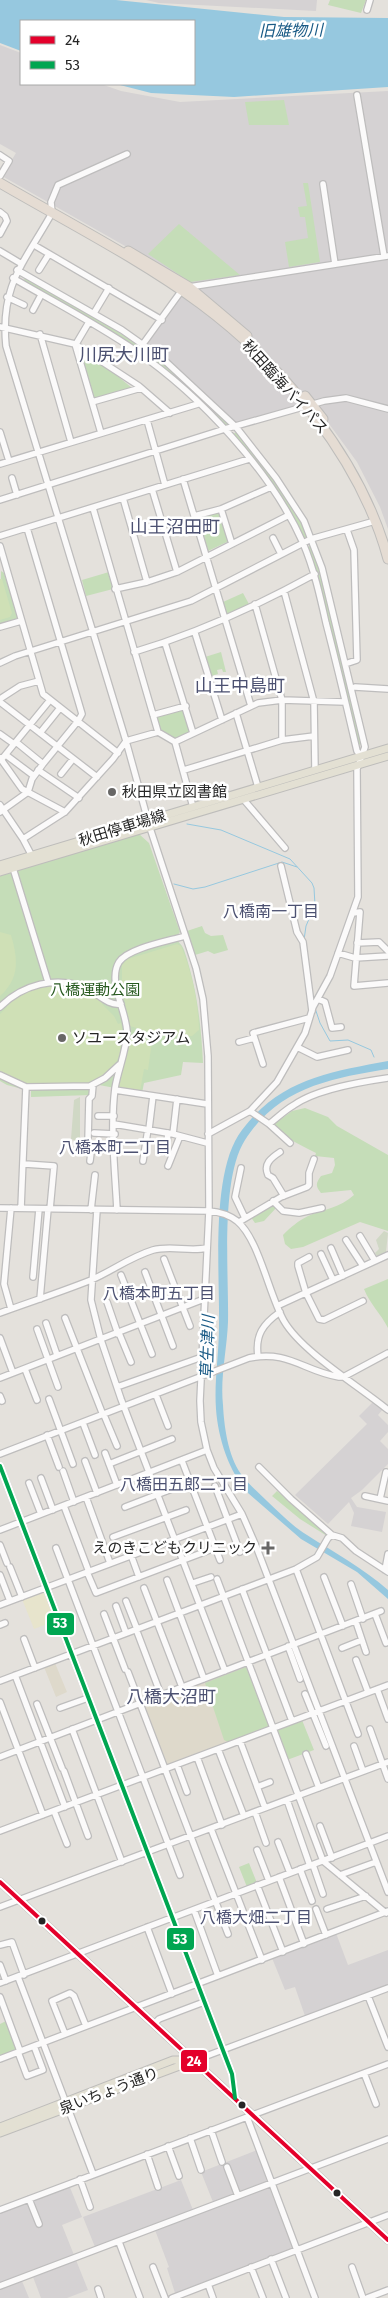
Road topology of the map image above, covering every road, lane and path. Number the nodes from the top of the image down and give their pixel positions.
1 (370, 0) edge
2 (367, 10) dead end
3 (357, 95) dead end
4 (127, 154) dead end
5 (0, 156) edge
6 (0, 177) edge
7 (0, 183) edge
8 (323, 184) dead end
9 (51, 210) junction
10 (0, 212) edge
11 (0, 234) edge
12 (34, 245) junction
13 (0, 251) edge
14 (49, 254) junction
15 (386, 256) edge
16 (20, 263) junction
17 (335, 264) junction
18 (17, 270) junction
19 (39, 270) dead end
20 (13, 278) junction
21 (109, 288) junction
22 (185, 289) junction
23 (41, 295) junction
24 (7, 297) junction
25 (24, 305) dead end
26 (33, 310) dead end
27 (94, 313) junction
28 (162, 320) junction
29 (89, 322) junction
30 (2, 327) edge
31 (40, 334) junction
32 (76, 344) junction
33 (143, 344) junction
34 (141, 388) junction
35 (92, 402) junction
36 (198, 404) junction
37 (309, 405) junction
38 (388, 410) edge
39 (170, 413) junction
40 (146, 420) junction
41 (236, 427) junction
42 (225, 429) junction
43 (0, 432) edge
44 (101, 433) junction
45 (71, 442) junction
46 (156, 451) junction
47 (38, 452) junction
48 (250, 459) junction
49 (9, 461) junction
50 (0, 464) edge
51 (12, 478) dead end
52 (183, 478) junction
53 (165, 484) junction
54 (48, 485) junction
55 (271, 487) junction
56 (152, 489) junction
57 (16, 495) junction
58 (123, 498) junction
59 (0, 500) edge
60 (92, 508) junction
61 (221, 509) junction
62 (289, 515) junction
63 (194, 516) junction
64 (59, 518) junction
65 (375, 521) junction
66 (27, 528) junction
67 (346, 530) junction
68 (0, 536) edge
69 (273, 538) dead end
70 (388, 539) edge
71 (311, 540) junction
72 (303, 543) junction
73 (232, 544) junction
74 (0, 546) edge
75 (281, 554) junction
76 (207, 558) junction
77 (388, 559) edge
78 (3, 569) edge
79 (177, 572) junction
80 (314, 574) junction
81 (147, 582) junction
82 (215, 588) junction
83 (115, 589) junction
84 (284, 591) junction
85 (255, 604) junction
86 (225, 620) junction
87 (21, 621) junction
88 (126, 622) junction
89 (0, 627) edge
90 (92, 633) junction
91 (195, 633) junction
92 (61, 642) junction
93 (165, 643) junction
94 (30, 652) junction
95 (134, 652) junction
96 (0, 663) edge
97 (345, 664) junction
98 (39, 680) junction
99 (355, 688) dead end
100 (388, 689) edge
101 (50, 700) junction
102 (282, 700) junction
103 (0, 701) edge
104 (314, 702) junction
105 (345, 702) junction
106 (186, 706) junction
107 (251, 706) junction
108 (60, 708) junction
109 (236, 713) junction
110 (153, 715) junction
111 (222, 720) junction
112 (78, 722) junction
113 (29, 725) junction
114 (158, 732) junction
115 (40, 733) junction
116 (193, 733) junction
117 (0, 734) edge
118 (314, 736) junction
119 (282, 740) junction
120 (126, 741) junction
121 (175, 742) junction
122 (15, 743) junction
123 (56, 747) junction
124 (388, 748) edge
125 (248, 750) junction
126 (118, 753) junction
127 (6, 755) junction
128 (361, 756) junction
129 (388, 756) edge
130 (73, 759) junction
131 (2, 764) edge
132 (43, 764) junction
133 (358, 765) junction
134 (38, 770) junction
135 (184, 770) junction
136 (314, 770) junction
137 (61, 774) dead end
138 (34, 776) junction
139 (97, 777) junction
140 (258, 787) junction
141 (28, 792) junction
142 (79, 798) junction
143 (244, 800) junction
144 (194, 807) junction
145 (1, 809) edge
146 (65, 812) junction
147 (149, 824) junction
148 (23, 839) junction
149 (285, 848) dead end
150 (33, 859) junction
151 (0, 865) edge
152 (281, 866) dead end
153 (13, 868) junction
154 (0, 872) edge
155 (353, 912) junction
156 (185, 936) junction
157 (357, 943) junction
158 (388, 951) edge
159 (338, 953) junction
160 (388, 956) edge
161 (355, 958) junction
162 (48, 982) junction
163 (388, 983) edge
164 (121, 1004) junction
165 (315, 1005) junction
166 (0, 1007) edge
167 (309, 1018) junction
168 (341, 1026) dead end
169 (254, 1038) junction
170 (239, 1042) dead end
171 (297, 1047) junction
172 (348, 1050) dead end
173 (121, 1061) junction
174 (262, 1064) dead end
175 (0, 1075) edge
176 (388, 1078) edge
177 (93, 1085) junction
178 (26, 1087) junction
179 (115, 1090) junction
180 (153, 1096) junction
181 (177, 1100) junction
182 (207, 1104) junction
183 (251, 1112) junction
184 (98, 1116) dead end
185 (114, 1116) junction
186 (267, 1122) junction
187 (114, 1124) junction
188 (149, 1129) junction
189 (94, 1133) dead end
190 (115, 1134) junction
191 (174, 1134) junction
192 (208, 1134) junction
193 (88, 1140) dead end
194 (207, 1142) junction
195 (290, 1143) dead end
196 (114, 1150) junction
197 (166, 1152) dead end
198 (280, 1152) dead end
199 (314, 1159) dead end
200 (90, 1161) dead end
201 (143, 1161) dead end
202 (25, 1164) junction
203 (168, 1166) dead end
204 (241, 1168) dead end
205 (95, 1175) dead end
206 (284, 1196) junction
207 (273, 1201) junction
208 (0, 1208) edge
209 (11, 1208) junction
210 (21, 1208) junction
211 (322, 1208) dead end
212 (39, 1209) junction
213 (49, 1209) junction
214 (94, 1210) junction
215 (117, 1210) junction
216 (211, 1211) junction
217 (245, 1218) junction
218 (239, 1222) junction
219 (360, 1236) dead end
220 (346, 1240) dead end
221 (206, 1248) junction
222 (331, 1248) dead end
223 (321, 1254) dead end
224 (388, 1255) edge
225 (309, 1257) dead end
226 (164, 1259) dead end
227 (375, 1261) junction
228 (363, 1266) junction
229 (145, 1272) dead end
230 (121, 1275) dead end
231 (343, 1276) junction
232 (2, 1277) edge
233 (32, 1277) dead end
234 (92, 1279) junction
235 (333, 1280) junction
236 (306, 1293) junction
237 (40, 1299) junction
238 (204, 1299) junction
239 (363, 1301) dead end
240 (107, 1302) dead end
241 (183, 1308) junction
242 (11, 1309) junction
243 (278, 1309) junction
244 (0, 1314) edge
245 (161, 1316) junction
246 (65, 1318) dead end
247 (46, 1323) dead end
248 (140, 1324) junction
249 (190, 1326) dead end
250 (37, 1329) dead end
251 (118, 1333) junction
252 (0, 1338) edge
253 (100, 1340) junction
254 (173, 1346) dead end
255 (78, 1348) junction
256 (388, 1353) edge
257 (152, 1354) dead end
258 (57, 1356) junction
259 (258, 1356) junction
260 (202, 1357) junction
261 (47, 1359) junction
262 (131, 1362) dead end
263 (25, 1369) junction
264 (13, 1373) junction
265 (345, 1376) junction
266 (201, 1377) junction
267 (0, 1378) edge
268 (58, 1387) dead end
269 (117, 1387) junction
270 (156, 1395) junction
271 (37, 1400) dead end
272 (49, 1400) dead end
273 (125, 1407) junction
274 (388, 1410) edge
275 (104, 1415) junction
276 (83, 1423) junction
277 (168, 1426) dead end
278 (60, 1431) junction
279 (47, 1436) junction
280 (172, 1439) dead end
281 (117, 1446) dead end
282 (207, 1450) junction
283 (142, 1451) junction
284 (105, 1453) dead end
285 (0, 1454) edge
286 (95, 1455) dead end
287 (85, 1461) dead end
288 (182, 1461) junction
289 (72, 1464) dead end
290 (109, 1464) junction
291 (0, 1466) edge
292 (260, 1468) dead end
293 (386, 1472) dead end
294 (150, 1473) junction
295 (41, 1478) dead end
296 (29, 1483) dead end
297 (117, 1485) junction
298 (215, 1486) dead end
299 (177, 1488) dead end
300 (97, 1493) junction
301 (159, 1494) junction
302 (365, 1496) dead end
303 (86, 1497) junction
304 (380, 1499) junction
305 (388, 1500) edge
306 (74, 1502) junction
307 (64, 1506) junction
308 (125, 1507) dead end
309 (53, 1510) junction
310 (186, 1510) dead end
311 (41, 1514) junction
312 (242, 1514) junction
313 (167, 1516) junction
314 (228, 1519) junction
315 (20, 1522) junction
316 (206, 1527) junction
317 (0, 1530) edge
318 (330, 1536) junction
319 (113, 1537) dead end
320 (175, 1538) junction
321 (0, 1545) edge
322 (56, 1548) dead end
323 (215, 1548) junction
324 (240, 1552) dead end
325 (388, 1554) edge
326 (130, 1555) junction
327 (184, 1560) junction
328 (220, 1560) dead end
329 (110, 1563) junction
330 (296, 1569) junction
331 (386, 1571) edge
332 (88, 1572) junction
333 (0, 1575) edge
334 (139, 1577) junction
335 (324, 1577) dead end
336 (68, 1579) junction
337 (269, 1579) junction
338 (167, 1580) dead end
339 (193, 1584) junction
340 (351, 1584) dead end
341 (46, 1588) junction
342 (144, 1588) dead end
343 (242, 1589) junction
344 (223, 1596) junction
345 (22, 1597) junction
346 (10, 1601) junction
347 (126, 1601) dead end
348 (0, 1605) edge
349 (201, 1605) junction
350 (116, 1606) dead end
351 (179, 1613) junction
352 (104, 1614) dead end
353 (363, 1619) junction
354 (157, 1621) junction
355 (356, 1622) junction
356 (343, 1626) junction
357 (136, 1629) junction
358 (126, 1633) junction
359 (321, 1635) junction
360 (114, 1638) junction
361 (24, 1639) dead end
362 (362, 1640) junction
363 (386, 1643) dead end
364 (94, 1646) junction
365 (291, 1646) junction
366 (342, 1648) dead end
367 (366, 1652) dead end
368 (71, 1654) junction
369 (267, 1655) junction
370 (356, 1660) dead end
371 (248, 1662) junction
372 (35, 1668) junction
373 (225, 1670) junction
374 (15, 1675) junction
375 (204, 1679) junction
376 (300, 1679) dead end
377 (0, 1681) edge
378 (388, 1685) edge
379 (182, 1687) junction
380 (377, 1689) junction
381 (368, 1692) junction
382 (305, 1694) dead end
383 (161, 1695) junction
384 (88, 1698) junction
385 (346, 1700) junction
386 (0, 1702) edge
387 (37, 1704) dead end
388 (140, 1704) junction
389 (60, 1708) dead end
390 (118, 1712) junction
391 (316, 1712) junction
392 (388, 1719) edge
393 (96, 1720) junction
394 (292, 1721) junction
395 (273, 1728) junction
396 (72, 1729) junction
397 (370, 1729) dead end
398 (358, 1734) dead end
399 (50, 1738) junction
400 (240, 1741) junction
401 (40, 1742) junction
402 (326, 1746) dead end
403 (354, 1746) dead end
404 (218, 1749) junction
405 (18, 1750) junction
406 (306, 1754) dead end
407 (0, 1757) edge
408 (197, 1757) junction
409 (385, 1763) edge
410 (177, 1765) junction
411 (165, 1769) junction
412 (363, 1771) junction
413 (143, 1777) junction
414 (344, 1778) junction
415 (388, 1779) edge
416 (270, 1782) dead end
417 (121, 1786) junction
418 (257, 1787) junction
419 (319, 1788) junction
420 (187, 1792) dead end
421 (96, 1795) junction
422 (299, 1796) junction
423 (287, 1800) junction
424 (75, 1802) junction
425 (65, 1807) junction
426 (265, 1808) junction
427 (54, 1811) junction
428 (255, 1812) junction
429 (43, 1815) junction
430 (244, 1816) junction
431 (222, 1825) junction
432 (320, 1826) dead end
433 (211, 1829) junction
434 (0, 1831) edge
435 (88, 1836) dead end
436 (388, 1836) edge
437 (191, 1837) junction
438 (278, 1842) dead end
439 (266, 1843) dead end
440 (67, 1844) dead end
441 (369, 1844) junction
442 (168, 1845) junction
443 (257, 1850) dead end
444 (147, 1853) junction
445 (332, 1858) junction
446 (323, 1861) junction
447 (122, 1862) junction
448 (376, 1862) junction
449 (311, 1865) junction
450 (300, 1869) junction
451 (290, 1873) junction
452 (180, 1875) dead end
453 (340, 1875) junction
454 (279, 1877) junction
455 (269, 1881) junction
456 (0, 1882) edge
457 (257, 1885) junction
458 (388, 1892) edge
459 (236, 1894) junction
460 (323, 1894) dead end
461 (366, 1896) junction
462 (20, 1900) junction
463 (312, 1901) dead end
464 (215, 1902) junction
465 (0, 1907) edge
466 (316, 1909) dead end
467 (327, 1909) dead end
468 (194, 1910) junction
469 (387, 1912) edge
470 (172, 1918) junction
471 (147, 1928) junction
472 (228, 1934) dead end
473 (326, 1935) junction
474 (304, 1944) junction
475 (0, 1945) edge
476 (283, 1952) junction
477 (78, 1954) junction
478 (262, 1960) junction
479 (0, 1965) edge
480 (21, 1976) junction
481 (218, 1976) junction
482 (3, 1982) edge
483 (197, 1984) junction
484 (388, 1988) edge
485 (172, 1994) junction
486 (368, 1996) junction
487 (0, 1998) edge
488 (204, 2002) junction
489 (137, 2008) junction
490 (8, 2019) junction
491 (0, 2022) edge
492 (154, 2024) junction
493 (86, 2026) junction
494 (65, 2034) junction
495 (42, 2043) junction
496 (34, 2046) junction
497 (388, 2047) edge
498 (223, 2050) junction
499 (19, 2052) junction
500 (0, 2059) edge
501 (193, 2061) junction
502 (387, 2066) edge
503 (364, 2073) junction
504 (235, 2098) junction
505 (376, 2104) dead end
506 (66, 2105) junction
507 (250, 2116) junction
508 (0, 2127) edge
509 (211, 2130) junction
510 (0, 2133) edge
511 (190, 2138) junction
512 (388, 2139) edge
513 (168, 2146) junction
514 (147, 2154) junction
515 (312, 2168) junction
516 (202, 2170) dead end
517 (93, 2174) junction
518 (179, 2176) dead end
519 (80, 2179) junction
520 (271, 2183) junction
521 (158, 2187) dead end
522 (238, 2196) junction
523 (29, 2199) junction
524 (90, 2207) dead end
525 (0, 2210) edge
526 (388, 2215) edge
527 (369, 2222) junction
528 (39, 2224) dead end
529 (388, 2240) edge
530 (119, 2242) junction
531 (296, 2250) junction
532 (271, 2259) junction
533 (154, 2267) dead end
534 (251, 2267) junction
535 (352, 2267) dead end
536 (208, 2284) junction
537 (0, 2286) edge
538 (98, 2289) dead end
539 (388, 2290) edge
540 (187, 2295) edge
541 (101, 2298) edge
542 (140, 2298) edge
543 (165, 2298) edge
544 (172, 2298) edge
545 (213, 2298) edge
546 (263, 2298) edge
547 (286, 2298) edge
548 (315, 2298) edge
549 (365, 2298) edge

1 - 2 street
3 - 15 street
4 - 9 street
5 - 6 street
6 - 9 highway, 秋田臨海バイパス
7 - 9 highway, 秋田臨海バイパス
8 - 17 street
9 - 12 street
9 - 22 highway, 秋田臨海バイパス
10 - 11 street
12 - 14 street
12 - 16 street
13 - 16 street
14 - 19 street
14 - 21 street
15 - 17 street
16 - 18 street
17 - 22 street
18 - 20 street
18 - 27 street
20 - 23 street
20 - 24 street
21 - 27 street
21 - 28 street
22 - 28 street
22 - 37 highway, 秋田臨海バイパス
23 - 26 street
23 - 29 street
24 - 25 street
24 - 30 street
27 - 33 street
28 - 33 street
29 - 32 street
29 - 36 street
30 - 31 street
30 - 47 street
31 - 32 street
31 - 45 street
32 - 34 street
32 - 35 street
33 - 41 street
34 - 35 street
34 - 39 street
35 - 44 street
36 - 39 street
36 - 42 street
37 - 38 street
37 - 41 street
37 - 65 highway, 秋田臨海バイパス
37 - 70 highway, 秋田臨海バイパス
39 - 40 street
40 - 44 street
40 - 46 street
41 - 42 street
41 - 71 street
42 - 46 street
42 - 48 street
43 - 49 street
44 - 45 street
45 - 47 street
46 - 53 street
46 - 54 street
47 - 49 street
47 - 54 street
48 - 52 street
48 - 55 street
49 - 50 street
51 - 57 street
52 - 53 street
52 - 63 street
53 - 56 street
54 - 57 street
54 - 64 street
55 - 61 street
55 - 62 street
56 - 58 street
56 - 79 street
57 - 59 street
58 - 60 street
58 - 81 street
60 - 64 street
60 - 83 street
61 - 63 street
61 - 73 street
62 - 72 street
62 - 73 street
63 - 76 street
64 - 66 street
64 - 90 street
65 - 67 street
65 - 77 highway, 秋田臨海バイパス
66 - 68 street
66 - 92 street
67 - 71 street
67 - 97 street
69 - 75 street
71 - 72 street
71 - 97 street
72 - 75 street
72 - 80 street
73 - 76 street
74 - 78 street
75 - 82 street
76 - 79 street
76 - 82 street
78 - 87 street
79 - 81 street
80 - 84 street
80 - 105 street
81 - 83 street
82 - 86 street
82 - 88 street
83 - 88 street
84 - 85 street
84 - 104 street
85 - 86 street
85 - 102 street
86 - 91 street
86 - 107 street
87 - 89 street
87 - 94 street
88 - 90 street
88 - 95 street
90 - 92 street
90 - 120 street
91 - 93 street
91 - 111 street
92 - 94 street
92 - 112 street
93 - 95 street
93 - 106 street
94 - 96 street
94 - 98 street
95 - 110 street
97 - 128 street
98 - 101 street
98 - 103 street
99 - 100 street
101 - 108 street
101 - 113 street
102 - 104 street
102 - 107 street
102 - 119 street
103 - 113 street
104 - 105 street
104 - 118 street
105 - 128 street
106 - 110 street
106 - 116 street
107 - 109 street
108 - 112 street
108 - 115 street
109 - 111 street
109 - 125 street
110 - 114 street
111 - 116 street
112 - 123 street
112 - 126 street
113 - 115 street
113 - 122 street
114 - 120 street
114 - 121 street
115 - 123 street
116 - 121 street
117 - 122 street
118 - 119 street
118 - 136 street
119 - 125 street
120 - 126 street
120 - 147 street
121 - 135 street
122 - 127 street
122 - 132 street
123 - 130 street
123 - 132 street
124 - 128 main road, 秋田停車場線
125 - 135 street
125 - 140 street
126 - 139 street
127 - 131 street
127 - 138 street
128 - 133 street
128 - 136 main road, 秋田停車場線
129 - 133 main road, 秋田停車場線
130 - 137 street
130 - 139 street
131 - 141 street
132 - 134 street
133 - 143 main road, 秋田停車場線
133 - 155 street
134 - 138 street
134 - 142 street
135 - 144 street
136 - 140 main road, 秋田停車場線
138 - 141 street
139 - 142 street
140 - 144 main road, 秋田停車場線
141 - 145 street
141 - 146 street
142 - 146 street
143 - 147 main road, 秋田停車場線
143 - 149 street
144 - 147 main road, 秋田停車場線
145 - 148 street
146 - 148 street
147 - 150 main road, 秋田停車場線
147 - 156 street
148 - 150 street
150 - 151 main road, 秋田停車場線
150 - 153 main road, 秋田停車場線
152 - 165 street
153 - 154 main road, 秋田停車場線
153 - 162 street
155 - 157 street
155 - 159 street
156 - 164 street
156 - 182 street
157 - 158 street
157 - 161 street
159 - 161 street
159 - 165 street
160 - 161 street
161 - 163 street
162 - 164 street
162 - 166 street
164 - 173 street
165 - 167 street
165 - 168 street
167 - 169 street
167 - 171 street
169 - 170 street
169 - 174 street
171 - 172 street
171 - 183 street
173 - 177 street
173 - 179 street
175 - 178 street
176 - 186 street
177 - 178 street
177 - 193 street
178 - 202 street
179 - 180 street
179 - 185 street
180 - 181 street
180 - 188 street
181 - 182 street
181 - 191 street
182 - 192 street
183 - 186 street
183 - 192 street
184 - 185 street
185 - 187 street
186 - 195 street
187 - 188 street
187 - 190 street
188 - 191 street
188 - 201 street
189 - 190 street
190 - 196 street
191 - 194 street
191 - 197 street
191 - 203 street
192 - 194 street
194 - 216 street
196 - 200 street
196 - 215 street
198 - 206 street
199 - 206 street
202 - 210 street
202 - 213 street
204 - 217 street
205 - 214 street
206 - 207 street
207 - 211 street
207 - 217 street
208 - 209 street
209 - 210 street
209 - 232 street
210 - 212 street
212 - 213 street
212 - 233 street
213 - 214 street
213 - 237 street
214 - 215 street
214 - 234 street
215 - 216 street
216 - 218 street
216 - 221 street
217 - 218 street
218 - 243 street
219 - 227 street
220 - 228 street
221 - 234 street
221 - 238 street
222 - 231 street
223 - 235 street
224 - 227 street
225 - 236 street
226 - 241 street
227 - 228 street
228 - 231 street
229 - 245 street
230 - 248 street
231 - 235 street
232 - 242 street
234 - 237 street
234 - 253 street
235 - 236 street
236 - 239 street
236 - 243 street
237 - 242 street
238 - 241 street
238 - 260 street
240 - 251 street
241 - 245 street
241 - 249 street
242 - 244 street
243 - 259 street
243 - 265 street
245 - 248 street
245 - 254 street
246 - 255 street
247 - 258 street
248 - 251 street
248 - 257 street
250 - 261 street
251 - 253 street
251 - 262 street
252 - 264 street
253 - 255 street
253 - 269 street
255 - 258 street
255 - 275 street
256 - 265 street
258 - 261 street
259 - 265 street
259 - 266 street
260 - 266 street
260 - 269 street
261 - 263 street
261 - 268 street
263 - 264 street
263 - 271 street
264 - 267 street
265 - 274 street
266 - 270 street
266 - 282 street
269 - 273 street
270 - 273 street
270 - 277 street
272 - 278 street
273 - 275 street
273 - 283 street
275 - 276 street
275 - 281 street
276 - 278 street
276 - 286 street
278 - 279 street
278 - 289 street
279 - 285 street
279 - 306 street
280 - 283 street
282 - 288 street
282 - 312 street
283 - 290 street
283 - 294 street
284 - 290 street
287 - 300 street
288 - 294 street
288 - 316 street
290 - 297 street
291 - 315 street
292 - 318 street
293 - 304 street
294 - 297 street
294 - 301 street
295 - 309 street
296 - 311 street
297 - 300 street
298 - 314 street
299 - 301 street
300 - 303 street
301 - 308 street
301 - 313 street
302 - 304 street
303 - 306 street
303 - 329 street
304 - 305 street
306 - 307 street
307 - 309 street
307 - 332 street
309 - 311 street
310 - 313 street
311 - 315 street
312 - 314 street
312 - 337 street
313 - 319 street
313 - 320 street
314 - 316 street
314 - 324 street
315 - 317 street
315 - 341 street
316 - 320 street
316 - 323 street
318 - 330 street
318 - 331 street
320 - 326 street
320 - 327 street
321 - 345 street
322 - 336 street
323 - 327 street
323 - 328 street
325 - 331 street
326 - 329 street
326 - 334 street
327 - 334 street
327 - 339 street
329 - 332 street
330 - 337 street
330 - 359 street
332 - 334 street
332 - 336 street
333 - 346 street
335 - 356 street
336 - 341 street
336 - 364 street
337 - 343 street
337 - 365 street
338 - 351 street
339 - 344 street
339 - 349 street
340 - 353 street
341 - 345 street
341 - 368 street
342 - 354 street
343 - 344 street
343 - 369 street
344 - 349 street
344 - 371 street
345 - 346 street
346 - 348 street
347 - 357 street
349 - 351 street
349 - 373 street
350 - 358 street
351 - 354 street
351 - 375 street
352 - 360 street
353 - 355 street
353 - 363 street
354 - 357 street
354 - 379 street
355 - 356 street
355 - 362 street
356 - 359 street
357 - 358 street
357 - 383 street
358 - 360 street
359 - 365 street
359 - 385 street
360 - 364 street
360 - 388 street
361 - 372 street
362 - 366 street
362 - 367 street
364 - 368 street
364 - 390 street
365 - 369 street
365 - 376 street
365 - 391 street
368 - 372 street
368 - 384 street
369 - 371 street
369 - 394 street
370 - 381 street
371 - 373 street
371 - 395 street
372 - 374 street
373 - 375 street
374 - 377 street
374 - 401 street
375 - 379 street
378 - 380 street
379 - 383 street
380 - 381 street
380 - 392 street
381 - 385 street
382 - 391 street
383 - 388 street
384 - 389 street
384 - 393 street
385 - 391 street
385 - 398 street
386 - 405 street
387 - 399 street
388 - 390 street
388 - 411 street
390 - 393 street
390 - 413 street
391 - 394 street
391 - 402 street
391 - 414 street
393 - 396 street
393 - 417 street
394 - 395 street
395 - 400 street
395 - 422 street
396 - 399 street
396 - 421 street
397 - 409 street
399 - 401 street
399 - 424 street
400 - 404 street
400 - 418 street
401 - 405 street
401 - 425 street
403 - 412 street
404 - 408 street
404 - 430 street
405 - 407 street
405 - 429 street
406 - 419 street
408 - 410 street
408 - 431 street
409 - 412 street
409 - 415 street
410 - 411 street
410 - 420 street
411 - 413 street
411 - 437 street
412 - 414 street
413 - 417 street
413 - 442 street
414 - 419 street
414 - 441 street
416 - 418 street
417 - 421 street
417 - 444 street
418 - 426 street
419 - 422 street
421 - 424 street
421 - 447 street
422 - 423 street
422 - 446 street
423 - 426 street
423 - 449 street
424 - 425 street
424 - 435 street
425 - 427 street
426 - 428 street
427 - 429 street
427 - 440 street
428 - 430 street
428 - 439 street
429 - 434 street
430 - 431 street
431 - 433 street
432 - 445 street
433 - 437 street
433 - 459 street
436 - 441 street
437 - 442 street
437 - 464 street
438 - 451 street
441 - 445 street
441 - 448 street
442 - 444 street
442 - 452 street
443 - 455 street
444 - 447 street
444 - 470 street
445 - 446 street
446 - 449 street
446 - 453 street
447 - 462 street
448 - 453 street
448 - 458 street
449 - 450 street
449 - 460 street
450 - 451 street
450 - 463 street
451 - 454 street
453 - 461 street
454 - 455 street
454 - 474 street
455 - 457 street
456 - 462 main road
457 - 459 street
457 - 476 street
459 - 464 street
459 - 478 street
461 - 467 street
461 - 469 street
462 - 465 street
462 - 477 main road
464 - 468 street
464 - 472 street
466 - 473 street
468 - 470 street
468 - 481 street
469 - 473 street
470 - 471 street
470 - 483 street
471 - 477 street
471 - 485 street
473 - 474 street
474 - 476 street
475 - 480 street
476 - 478 street
477 - 480 street
477 - 489 main road
478 - 481 street
479 - 482 street
480 - 482 street
480 - 495 street
481 - 483 street
483 - 485 street
483 - 488 street
484 - 486 street
485 - 489 street
486 - 497 street
486 - 498 street
487 - 490 street
488 - 492 street
488 - 498 street
489 - 492 main road
489 - 493 street
490 - 491 street
490 - 499 street
492 - 501 main road
493 - 494 street
493 - 494 street
494 - 495 street
495 - 496 street
495 - 506 street
496 - 499 street
496 - 499 street
498 - 501 street
498 - 504 street
499 - 500 street
501 - 504 main road
501 - 506 main road, 泉いちょう通り
502 - 503 street
503 - 505 street
503 - 507 street
504 - 507 main road
506 - 508 main road, 泉いちょう通り
506 - 510 main road, 泉いちょう通り
506 - 517 street
507 - 509 street
507 - 515 main road
507 - 520 street
509 - 511 street
509 - 522 street
511 - 513 street
511 - 516 street
512 - 515 street
513 - 514 street
513 - 518 street
514 - 517 street
514 - 521 street
515 - 520 street
515 - 527 main road
517 - 519 street
519 - 523 street
519 - 524 street
520 - 522 street
520 - 531 street
522 - 530 street
523 - 525 street
523 - 528 street
526 - 527 street
527 - 529 main road
527 - 531 street
530 - 537 street
530 - 542 street
531 - 532 street
531 - 548 street
532 - 534 street
532 - 547 street
533 - 543 street
534 - 536 street
534 - 546 street
535 - 549 street
536 - 540 street
536 - 545 street
538 - 541 street
539 - 549 street
540 - 544 street

